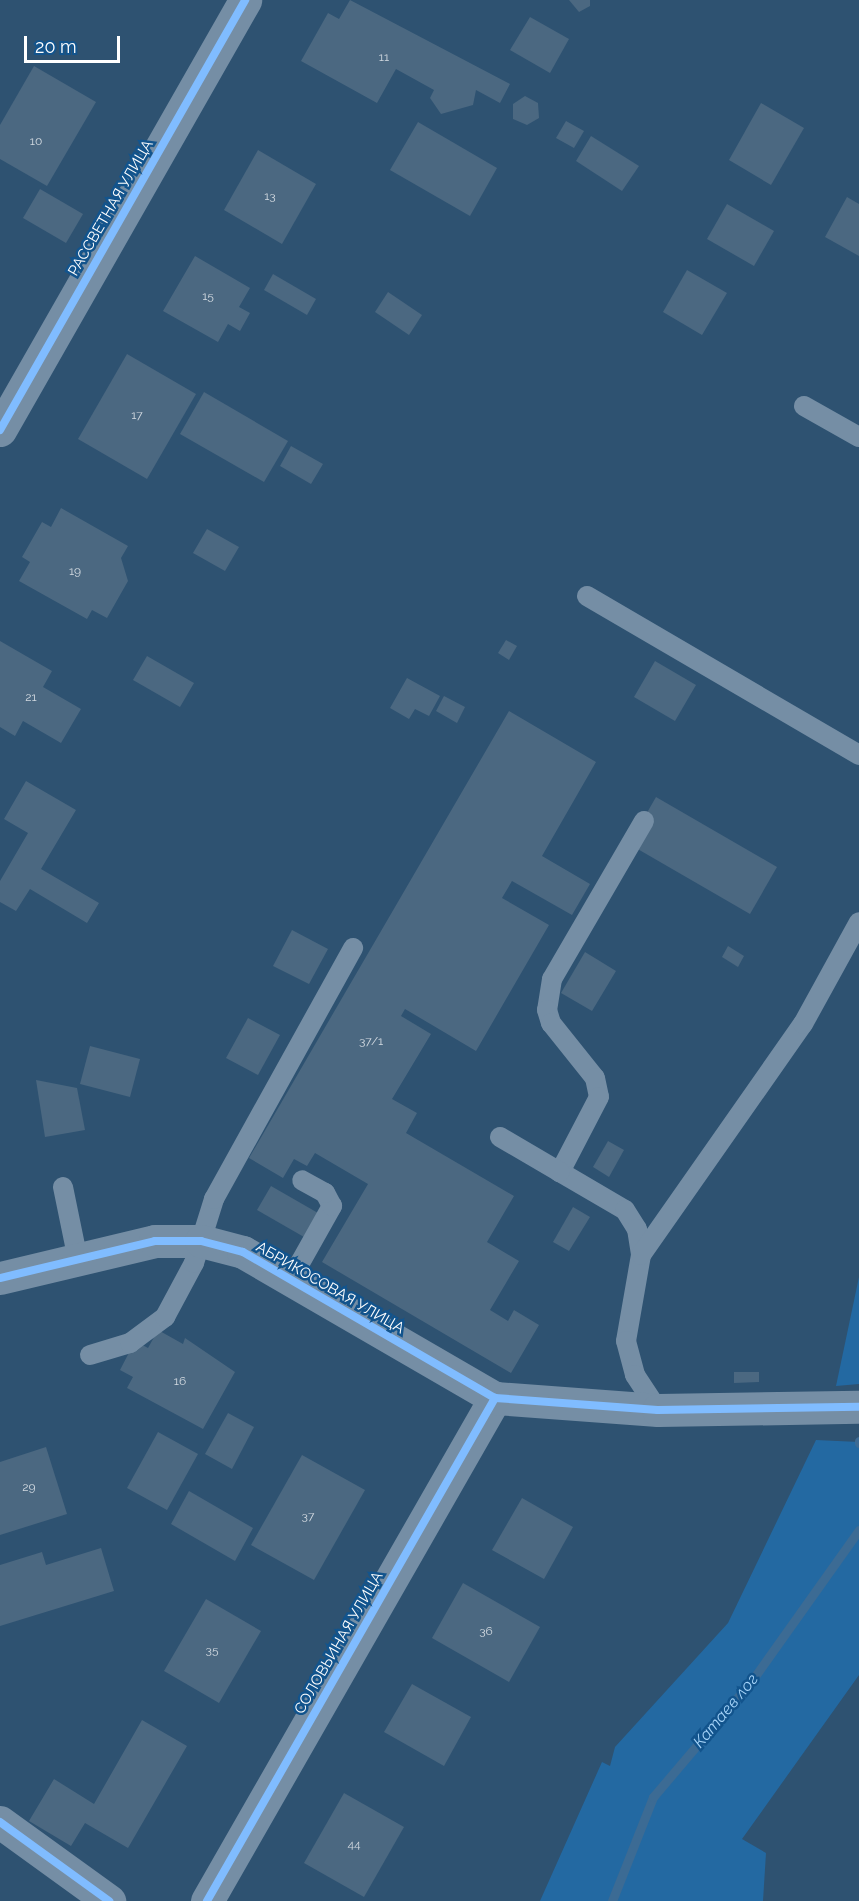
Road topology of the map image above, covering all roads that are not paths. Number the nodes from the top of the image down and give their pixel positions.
1 (245, 0) edge
2 (804, 406) dead end
3 (0, 430) edge
4 (859, 437) edge
5 (587, 596) dead end
6 (859, 755) edge
7 (644, 821) dead end
8 (859, 922) edge
9 (353, 948) dead end
10 (500, 1137) dead end
11 (560, 1172) junction
12 (302, 1180) dead end
13 (63, 1187) dead end
14 (201, 1241) junction
15 (641, 1255) junction
16 (78, 1260) junction
17 (0, 1278) edge
18 (291, 1279) junction
19 (90, 1355) dead end
20 (495, 1398) junction
21 (859, 1407) edge
22 (658, 1410) junction
23 (0, 1822) edge
24 (109, 1901) edge
25 (207, 1901) edge

1 - 3 street, РАССВЕТНАЯ УЛИЦА
2 - 4 lane
5 - 6 lane
7 - 11 lane
8 - 15 lane
9 - 14 lane
10 - 11 lane
11 - 15 lane
12 - 18 lane
13 - 16 lane
14 - 16 street, АБРИКОСОВАЯ УЛИЦА
14 - 18 street, АБРИКОСОВАЯ УЛИЦА
14 - 19 lane
15 - 22 lane
16 - 17 street, АБРИКОСОВАЯ УЛИЦА
18 - 20 street, АБРИКОСОВАЯ УЛИЦА
20 - 22 street
20 - 25 street, СОЛОВЬИНАЯ УЛИЦА
21 - 22 street
23 - 24 street

